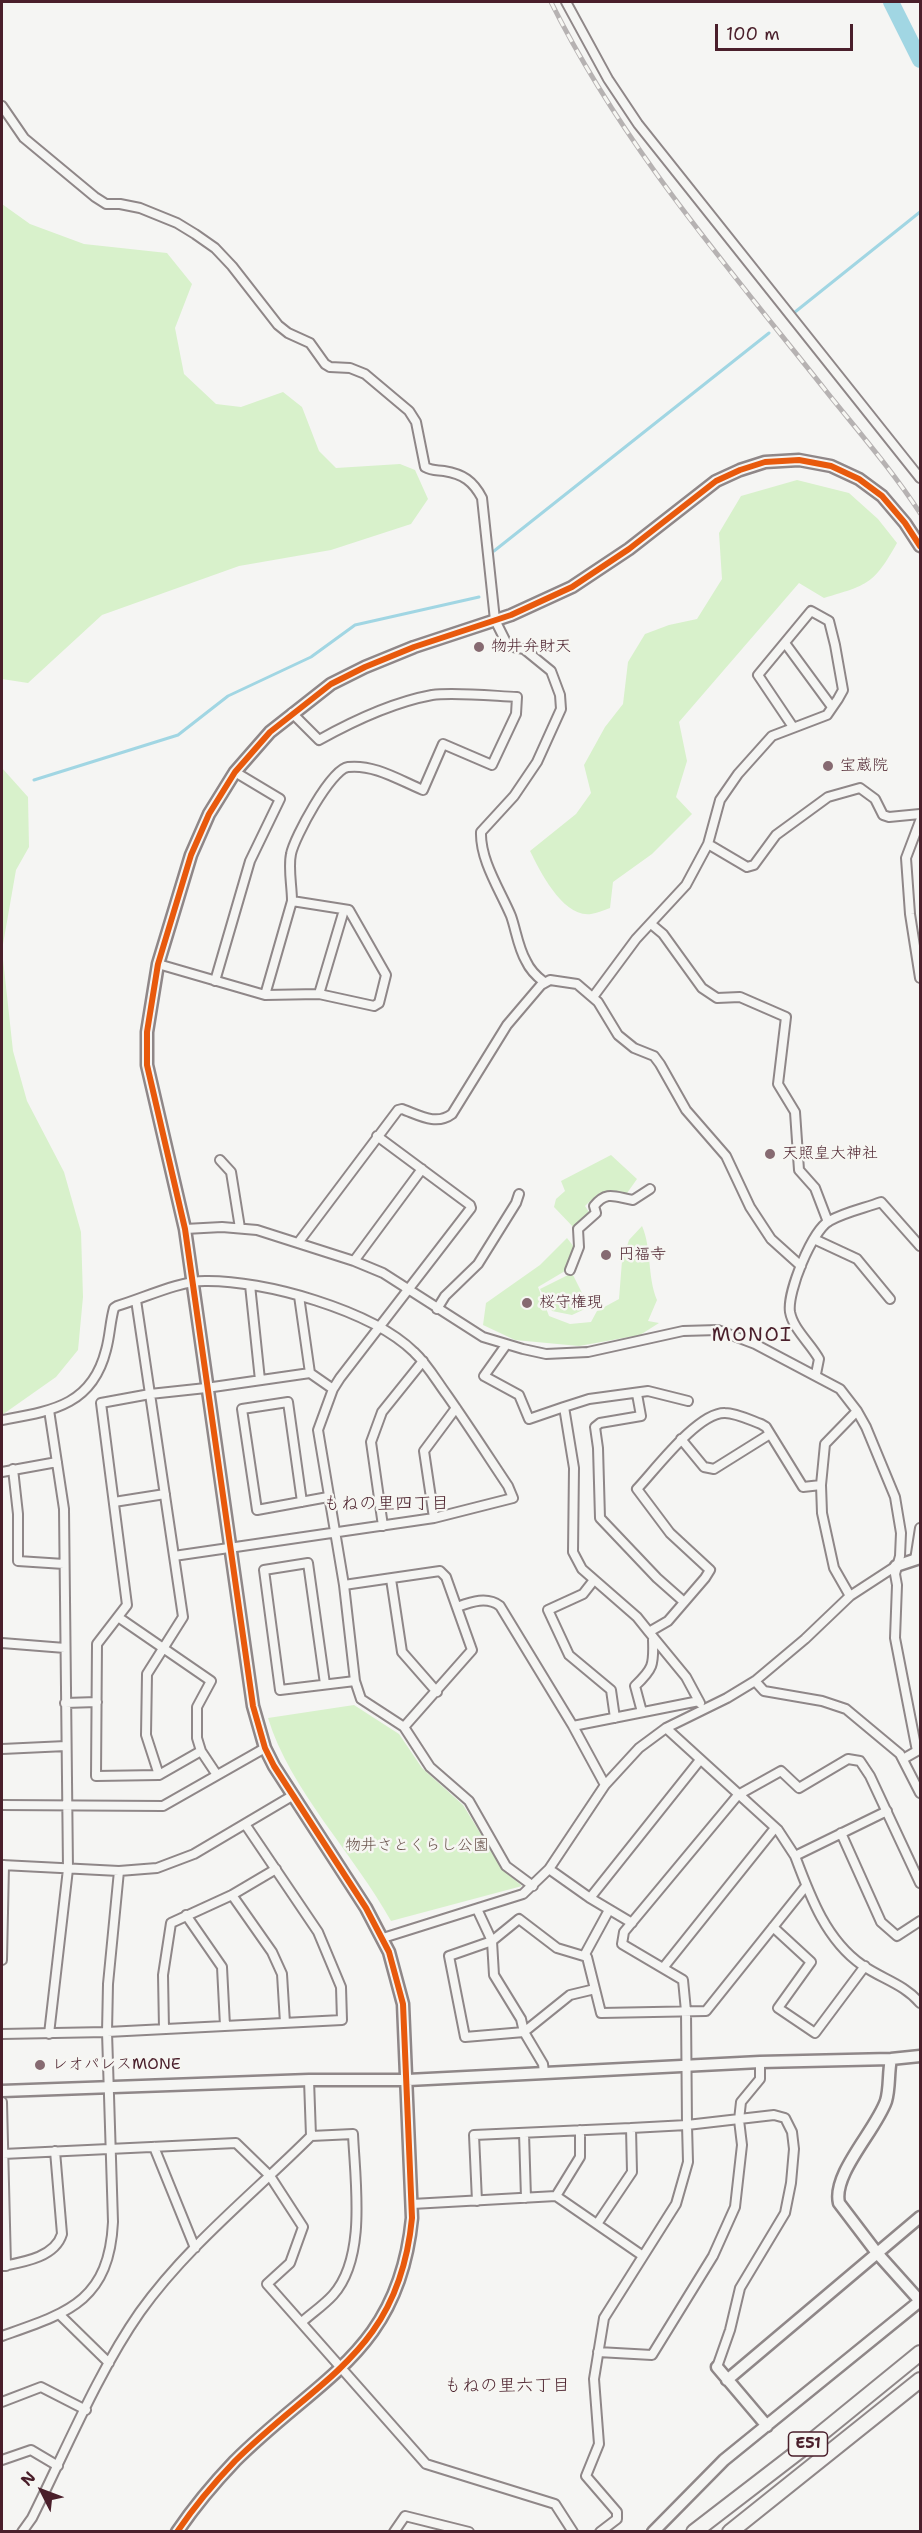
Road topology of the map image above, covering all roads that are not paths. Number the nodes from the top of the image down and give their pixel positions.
1 (566, 2) edge
2 (2, 106) edge
3 (921, 478) edge
4 (921, 546) edge
5 (495, 620) junction
6 (785, 643) junction
7 (832, 707) junction
8 (292, 713) junction
9 (793, 727) junction
10 (235, 772) junction
11 (921, 814) edge
12 (921, 821) edge
13 (708, 844) junction
14 (292, 901) junction
15 (344, 910) junction
16 (651, 924) junction
17 (158, 964) junction
18 (921, 978) edge
19 (215, 981) junction
20 (544, 982) junction
21 (319, 994) junction
22 (265, 995) junction
23 (593, 997) junction
24 (377, 1136) junction
25 (220, 1160) dead end
26 (422, 1169) junction
27 (650, 1188) dead end
28 (519, 1194) dead end
29 (828, 1222) junction
30 (240, 1228) junction
31 (185, 1229) junction
32 (814, 1239) junction
33 (298, 1243) junction
34 (921, 1246) edge
35 (354, 1261) junction
36 (801, 1266) junction
37 (570, 1270) dead end
38 (192, 1282) junction
39 (250, 1285) junction
40 (410, 1289) junction
41 (299, 1296) junction
42 (890, 1299) dead end
43 (136, 1300) junction
44 (437, 1309) junction
45 (380, 1327) junction
46 (506, 1345) junction
47 (423, 1361) junction
48 (310, 1373) junction
49 (816, 1374) junction
50 (260, 1380) junction
51 (206, 1388) junction
52 (333, 1389) junction
53 (150, 1394) junction
54 (637, 1394) junction
55 (688, 1401) dead end
56 (564, 1407) junction
57 (456, 1408) junction
58 (49, 1410) junction
59 (857, 1411) junction
60 (2, 1420) edge
61 (770, 1434) junction
62 (681, 1439) junction
63 (57, 1462) junction
64 (13, 1469) junction
65 (2, 1472) edge
66 (820, 1485) junction
67 (165, 1494) junction
68 (328, 1497) junction
69 (114, 1502) junction
70 (302, 1502) junction
71 (434, 1518) junction
72 (383, 1526) junction
73 (921, 1528) edge
74 (335, 1532) junction
75 (230, 1547) junction
76 (174, 1556) junction
77 (917, 1561) edge
78 (64, 1564) junction
79 (896, 1566) junction
80 (391, 1579) junction
81 (594, 1580) junction
82 (344, 1585) junction
83 (850, 1596) junction
84 (683, 1601) junction
85 (457, 1607) junction
86 (118, 1617) junction
87 (651, 1636) junction
88 (2, 1643) edge
89 (65, 1648) junction
90 (163, 1648) junction
91 (355, 1681) junction
92 (755, 1681) junction
93 (325, 1684) junction
94 (437, 1692) junction
95 (699, 1701) junction
96 (97, 1702) junction
97 (65, 1703) junction
98 (704, 1710) junction
99 (642, 1712) junction
100 (615, 1718) junction
101 (573, 1726) junction
102 (404, 1727) junction
103 (666, 1728) junction
104 (66, 1746) junction
105 (265, 1748) junction
106 (2, 1749) edge
107 (919, 1750) edge
108 (201, 1751) junction
109 (903, 1759) junction
110 (700, 1760) junction
111 (159, 1774) junction
112 (217, 1775) junction
113 (605, 1785) junction
114 (921, 1793) edge
115 (738, 1795) junction
116 (292, 1796) junction
117 (2, 1805) edge
118 (66, 1805) junction
119 (887, 1811) junction
120 (245, 1824) junction
121 (775, 1828) junction
122 (842, 1833) junction
123 (795, 1856) junction
124 (3, 1865) edge
125 (68, 1869) junction
126 (276, 1869) junction
127 (549, 1869) junction
128 (119, 1871) junction
129 (921, 1883) edge
130 (533, 1886) junction
131 (806, 1886) junction
132 (232, 1895) junction
133 (590, 1898) junction
134 (477, 1909) junction
135 (609, 1910) junction
136 (186, 1915) junction
137 (921, 1921) edge
138 (632, 1923) junction
139 (773, 1927) junction
140 (383, 1938) junction
141 (492, 1941) junction
142 (584, 1956) junction
143 (2, 1960) edge
144 (865, 1966) junction
145 (663, 1968) junction
146 (595, 1989) junction
147 (921, 2002) edge
148 (686, 2011) junction
149 (285, 2023) junction
150 (225, 2026) junction
151 (164, 2029) junction
152 (106, 2032) junction
153 (524, 2032) junction
154 (2, 2034) edge
155 (49, 2034) junction
156 (921, 2056) edge
157 (891, 2059) junction
158 (760, 2062) junction
159 (687, 2067) junction
160 (544, 2072) junction
161 (309, 2080) junction
162 (408, 2080) junction
163 (108, 2088) junction
164 (2, 2091) edge
165 (2, 2102) edge
166 (739, 2120) junction
167 (687, 2126) junction
168 (631, 2128) junction
169 (580, 2130) junction
170 (524, 2133) junction
171 (311, 2136) junction
172 (154, 2147) junction
173 (112, 2149) junction
174 (55, 2151) junction
175 (3, 2154) junction
176 (270, 2176) junction
177 (556, 2196) junction
178 (526, 2198) junction
179 (477, 2201) junction
180 (412, 2204) junction
181 (3, 2213) edge
182 (921, 2217) edge
183 (597, 2224) junction
184 (195, 2248) junction
185 (877, 2253) junction
186 (643, 2256) junction
187 (4, 2266) edge
188 (920, 2301) edge
189 (60, 2315) junction
190 (302, 2322) junction
191 (2, 2336) edge
192 (598, 2352) junction
193 (921, 2353) edge
194 (110, 2363) junction
195 (717, 2367) joint
196 (343, 2368) junction
197 (727, 2380) junction
198 (921, 2380) edge
199 (2, 2402) edge
200 (86, 2410) junction
201 (767, 2426) junction
202 (2, 2460) edge
203 (58, 2466) junction
204 (22, 2532) edge
205 (177, 2532) edge
206 (394, 2532) edge
207 (469, 2532) edge
208 (573, 2532) edge
209 (600, 2532) edge
210 (653, 2532) edge
211 (694, 2532) edge
212 (730, 2532) edge

1 - 3 street
2 - 5 street
4 - 5 street
5 - 8 street
5 - 20 street
6 - 7 street
6 - 7 street
6 - 9 street
7 - 9 street
8 - 10 street
8 - 14 street
9 - 13 street
10 - 17 street
10 - 19 street
11 - 13 street
12 - 18 street
13 - 16 street
14 - 15 street
14 - 22 street
15 - 21 street
15 - 21 street
16 - 23 street
16 - 29 street
17 - 19 street
17 - 31 street
19 - 22 street
20 - 23 street
20 - 24 street
21 - 22 street
23 - 36 street
24 - 26 street
24 - 33 street
25 - 30 street
26 - 35 street
26 - 40 street
27 - 37 street
28 - 44 street
29 - 32 street
29 - 34 street
30 - 31 street
30 - 33 street
31 - 38 street
32 - 36 street
32 - 42 street
33 - 35 street
35 - 40 street
36 - 49 street
38 - 39 street
38 - 43 street
38 - 51 street
39 - 41 street
39 - 50 street
40 - 44 street
40 - 45 street
41 - 45 street
41 - 48 street
43 - 53 street
43 - 58 street
44 - 46 street
45 - 47 street
45 - 52 street
46 - 49 street
46 - 56 street
47 - 57 street
47 - 72 street
48 - 50 street
48 - 52 street
49 - 59 street
50 - 51 street
51 - 53 street
51 - 75 street
52 - 68 street
53 - 67 street
53 - 69 street
54 - 55 street
54 - 56 street
54 - 84 street
56 - 81 street
57 - 71 street
57 - 71 street
58 - 60 street
58 - 63 street
59 - 66 street
59 - 79 street
61 - 62 street
61 - 62 street
61 - 66 street
62 - 84 street
63 - 64 street
63 - 78 street
64 - 65 street
64 - 78 street
66 - 83 street
67 - 69 street
67 - 76 street
68 - 70 street
68 - 74 street
69 - 86 street
70 - 70 street
71 - 72 street
72 - 74 street
73 - 77 street
74 - 75 street
74 - 82 street
75 - 76 street
75 - 105 street
76 - 90 street
77 - 79 street
78 - 89 street
79 - 83 street
79 - 107 street
80 - 82 street
80 - 85 street
80 - 94 street
81 - 87 street
81 - 100 street
82 - 91 street
83 - 92 street
84 - 87 street
85 - 94 street
85 - 101 street
86 - 90 street
86 - 96 street
87 - 95 street
87 - 99 street
88 - 89 street
89 - 97 street
90 - 108 street
90 - 111 street
91 - 93 street
91 - 102 street
92 - 98 street
92 - 109 street
93 - 93 street
94 - 102 street
95 - 98 street
95 - 99 street
96 - 97 street
96 - 111 street
97 - 104 street
98 - 103 street
99 - 100 street
100 - 101 street
101 - 113 street
102 - 130 street
103 - 110 street
103 - 113 street
104 - 106 street
104 - 118 street
105 - 112 street
105 - 116 street
107 - 109 street
108 - 111 street
108 - 112 street
109 - 114 street
110 - 115 street
110 - 133 street
112 - 118 street
113 - 127 street
115 - 119 street
115 - 121 street
115 - 138 street
116 - 120 street
116 - 140 street
117 - 118 street
118 - 125 street
119 - 122 street
119 - 129 street
120 - 126 street
120 - 128 street
121 - 123 street
121 - 145 street
122 - 123 street
122 - 137 street
123 - 131 street
124 - 125 street
124 - 143 street
125 - 128 street
125 - 155 street
126 - 132 street
126 - 149 street
127 - 130 street
127 - 133 street
128 - 152 street
130 - 134 street
131 - 139 street
131 - 144 street
132 - 136 street
132 - 149 street
133 - 135 street
134 - 140 street
134 - 141 street
135 - 138 street
135 - 142 street
136 - 150 street
136 - 151 street
138 - 145 street
139 - 144 street
139 - 148 street
140 - 162 street
141 - 142 street
141 - 153 street
141 - 153 street
142 - 146 street
144 - 147 street
145 - 148 street
146 - 148 street
146 - 153 street
148 - 159 street
149 - 150 street
150 - 151 street
151 - 152 street
152 - 155 street
152 - 163 street
153 - 160 street
154 - 155 street
156 - 157 street
157 - 158 street
157 - 185 street
158 - 159 street
158 - 166 street
159 - 160 street
159 - 167 street
160 - 162 street
161 - 162 street
161 - 163 street
161 - 171 street
162 - 180 street
163 - 164 street
163 - 173 street
165 - 175 street
166 - 167 street
166 - 192 street
166 - 195 street
167 - 168 street
167 - 186 street
168 - 169 street
168 - 183 street
169 - 170 street
169 - 177 street
170 - 178 street
170 - 179 street
171 - 176 street
171 - 190 street
172 - 173 street
172 - 176 street
172 - 184 street
173 - 174 street
173 - 189 street
174 - 175 street
174 - 187 street
175 - 181 street
176 - 184 street
176 - 190 street
177 - 178 street
177 - 183 street
178 - 179 street
179 - 180 street
180 - 196 street
181 - 187 street
182 - 185 street
183 - 186 street
184 - 194 street
185 - 188 street
185 - 197 street
186 - 192 street
188 - 201 street
189 - 191 street
189 - 194 street
190 - 196 street
192 - 209 street
193 - 211 highway, E51
194 - 200 street
195 - 197 street
196 - 205 street
196 - 208 street
197 - 201 street
198 - 212 highway, E51
199 - 200 street
200 - 203 street
201 - 210 street
202 - 203 street
203 - 204 street
206 - 207 street

